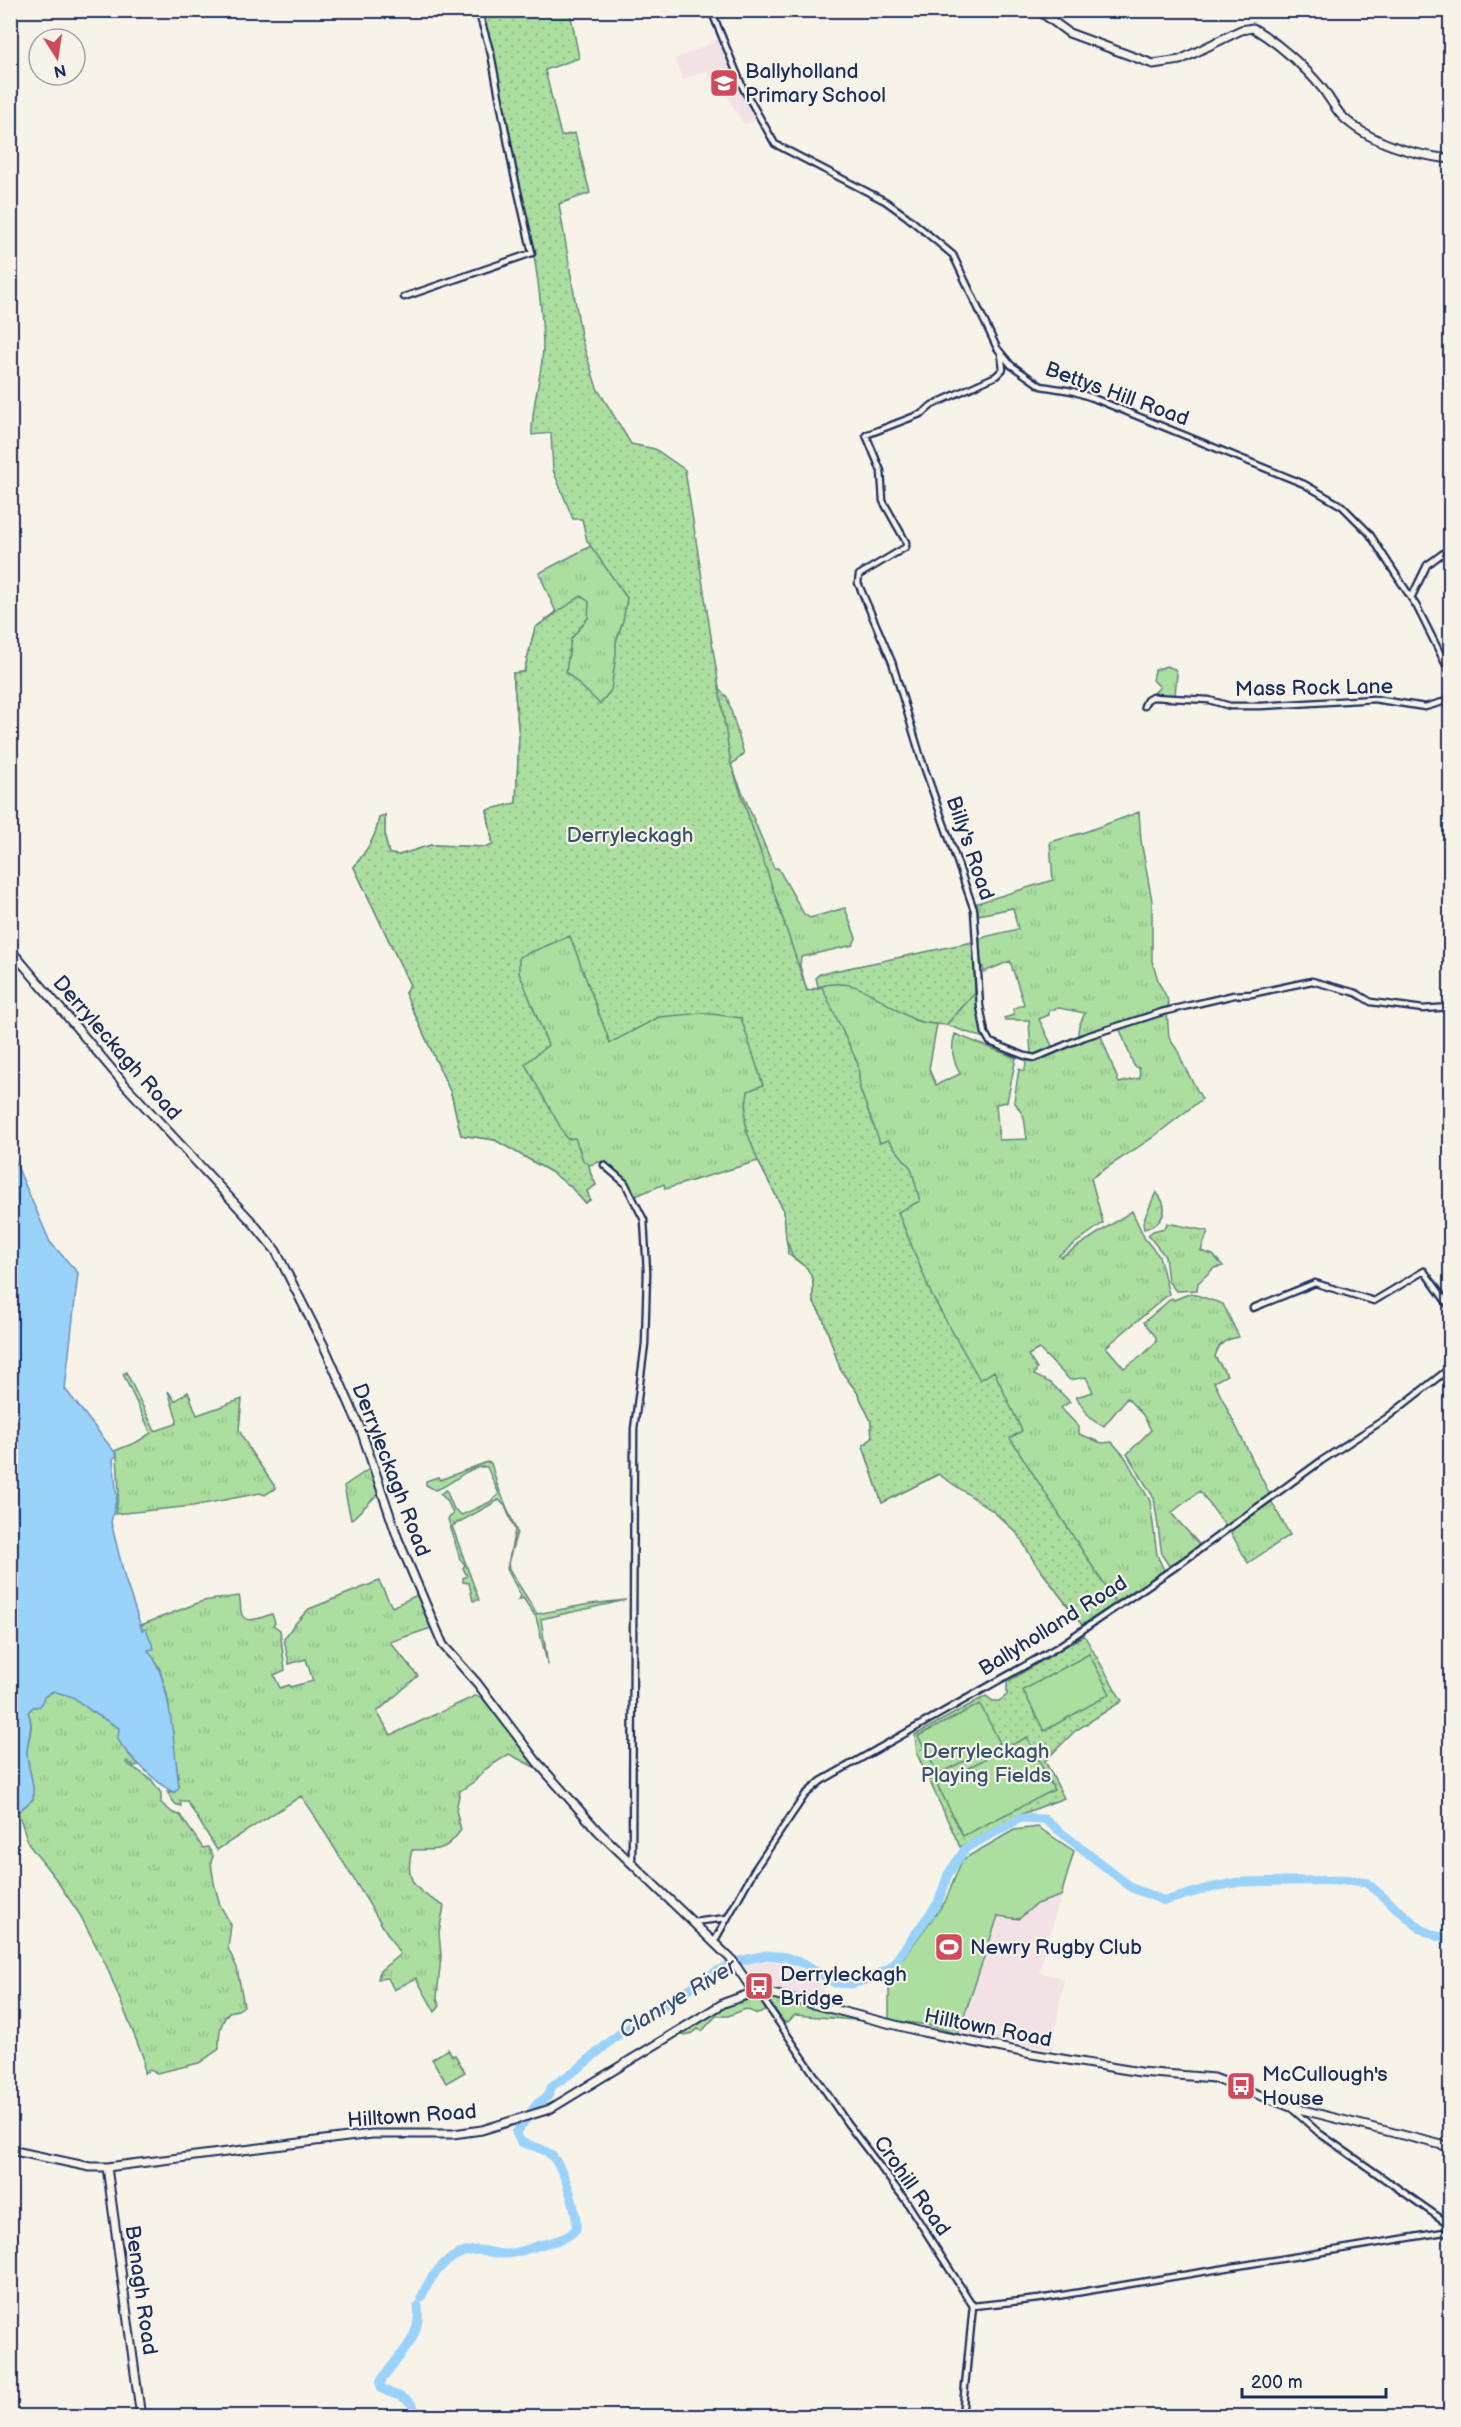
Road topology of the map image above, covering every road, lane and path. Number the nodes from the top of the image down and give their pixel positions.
1 (478, 10) edge
2 (711, 10) edge
3 (1038, 10) edge
4 (1450, 159) edge
5 (404, 297) dead end
6 (1001, 354) junction
7 (1450, 548) edge
8 (1411, 598) junction
9 (1450, 673) edge
10 (1450, 695) edge
11 (1144, 706) dead end
12 (10, 949) edge
13 (1450, 1007) edge
14 (604, 1165) dead end
15 (1450, 1307) edge
16 (1252, 1308) dead end
17 (1450, 1368) edge
18 (632, 1863) junction
19 (727, 1918) junction
20 (693, 1922) junction
21 (714, 1942) junction
22 (752, 1993) junction
23 (763, 1993) junction
24 (1291, 2107) junction
25 (1450, 2147) edge
26 (10, 2150) edge
27 (107, 2167) junction
28 (1450, 2225) edge
29 (1450, 2231) edge
30 (973, 2306) junction
31 (139, 2416) edge
32 (962, 2416) edge

1 - 5 street
2 - 6 street, Bettys Hill Road
3 - 4 street
6 - 8 street, Bettys Hill Road
6 - 13 street, Billy's Road
7 - 8 street
8 - 9 street, Bettys Hill Road
10 - 11 street, Mass Rock Lane
12 - 18 street, Derryleckagh Road
14 - 18 street
15 - 16 street
17 - 19 street, Ballyholland Road
18 - 20 street, Derryleckagh Road
19 - 20 street
19 - 21 street, Ballyholland Road
20 - 21 street, Derryleckagh Road
21 - 22 street, Derryleckagh Road
22 - 23 street, Hilltown Road
22 - 27 street, Hilltown Road
23 - 24 street, Hilltown Road
23 - 30 street, Crohill Road
24 - 25 street, Hilltown Road
24 - 28 street
26 - 27 street, Hilltown Road
27 - 31 street, Benagh Road
29 - 30 street
30 - 32 street

